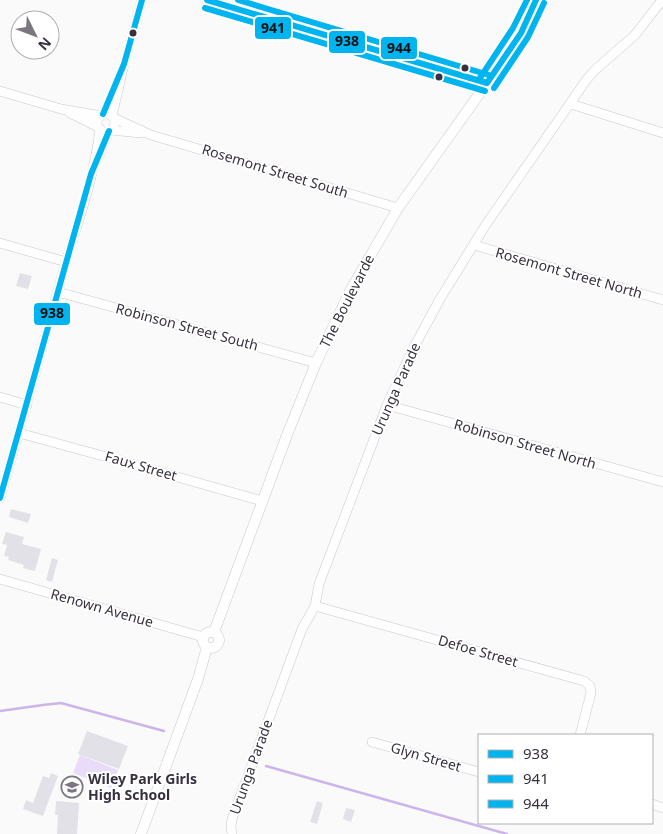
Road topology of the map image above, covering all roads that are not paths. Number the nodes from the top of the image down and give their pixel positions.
1 (142, 0) edge
2 (207, 0) edge
3 (536, 0) edge
4 (662, 0) edge
5 (486, 83) junction
6 (0, 92) edge
7 (571, 104) junction
8 (60, 109) junction
9 (107, 116) junction
10 (105, 129) junction
11 (663, 133) edge
12 (151, 134) junction
13 (398, 208) junction
14 (0, 243) edge
15 (474, 245) junction
16 (66, 262) junction
17 (58, 292) junction
18 (663, 300) edge
19 (316, 363) junction
20 (0, 397) edge
21 (27, 405) junction
22 (387, 405) junction
23 (19, 433) junction
24 (663, 482) edge
25 (0, 498) edge
26 (262, 501) junction
27 (0, 579) edge
28 (315, 606) junction
29 (214, 632) junction
30 (203, 637) junction
31 (208, 647) junction
32 (580, 734) edge
33 (372, 742) dead end
34 (478, 772) edge
35 (140, 834) edge
36 (232, 834) edge

1 - 9 street
2 - 5 street
3 - 5 street, The Boulevarde
4 - 7 street, Urunga Parade
5 - 13 street, The Boulevarde
6 - 8 street, Rosemont Street South
7 - 11 street
7 - 15 street, Urunga Parade
8 - 9 street, Rosemont Street South
8 - 10 street, Rosemont Street South
9 - 10 street
9 - 10 street
9 - 12 street, Rosemont Street South
10 - 12 street, Rosemont Street South
10 - 16 street
12 - 13 street, Rosemont Street South
13 - 19 street, The Boulevarde
14 - 16 street
15 - 18 street, Rosemont Street North
15 - 22 street, Urunga Parade
16 - 17 street
17 - 19 street, Robinson Street South
17 - 21 street
19 - 26 street, The Boulevarde
20 - 21 street
21 - 23 street
22 - 24 street, Robinson Street North
22 - 28 street, Urunga Parade
23 - 25 street
23 - 26 street, Faux Street
26 - 29 street, The Boulevarde
27 - 30 street, Renown Avenue
28 - 32 street, Defoe Street
28 - 36 street, Urunga Parade
29 - 30 street
29 - 31 street
30 - 31 street
31 - 35 street
33 - 34 street, Glyn Street

